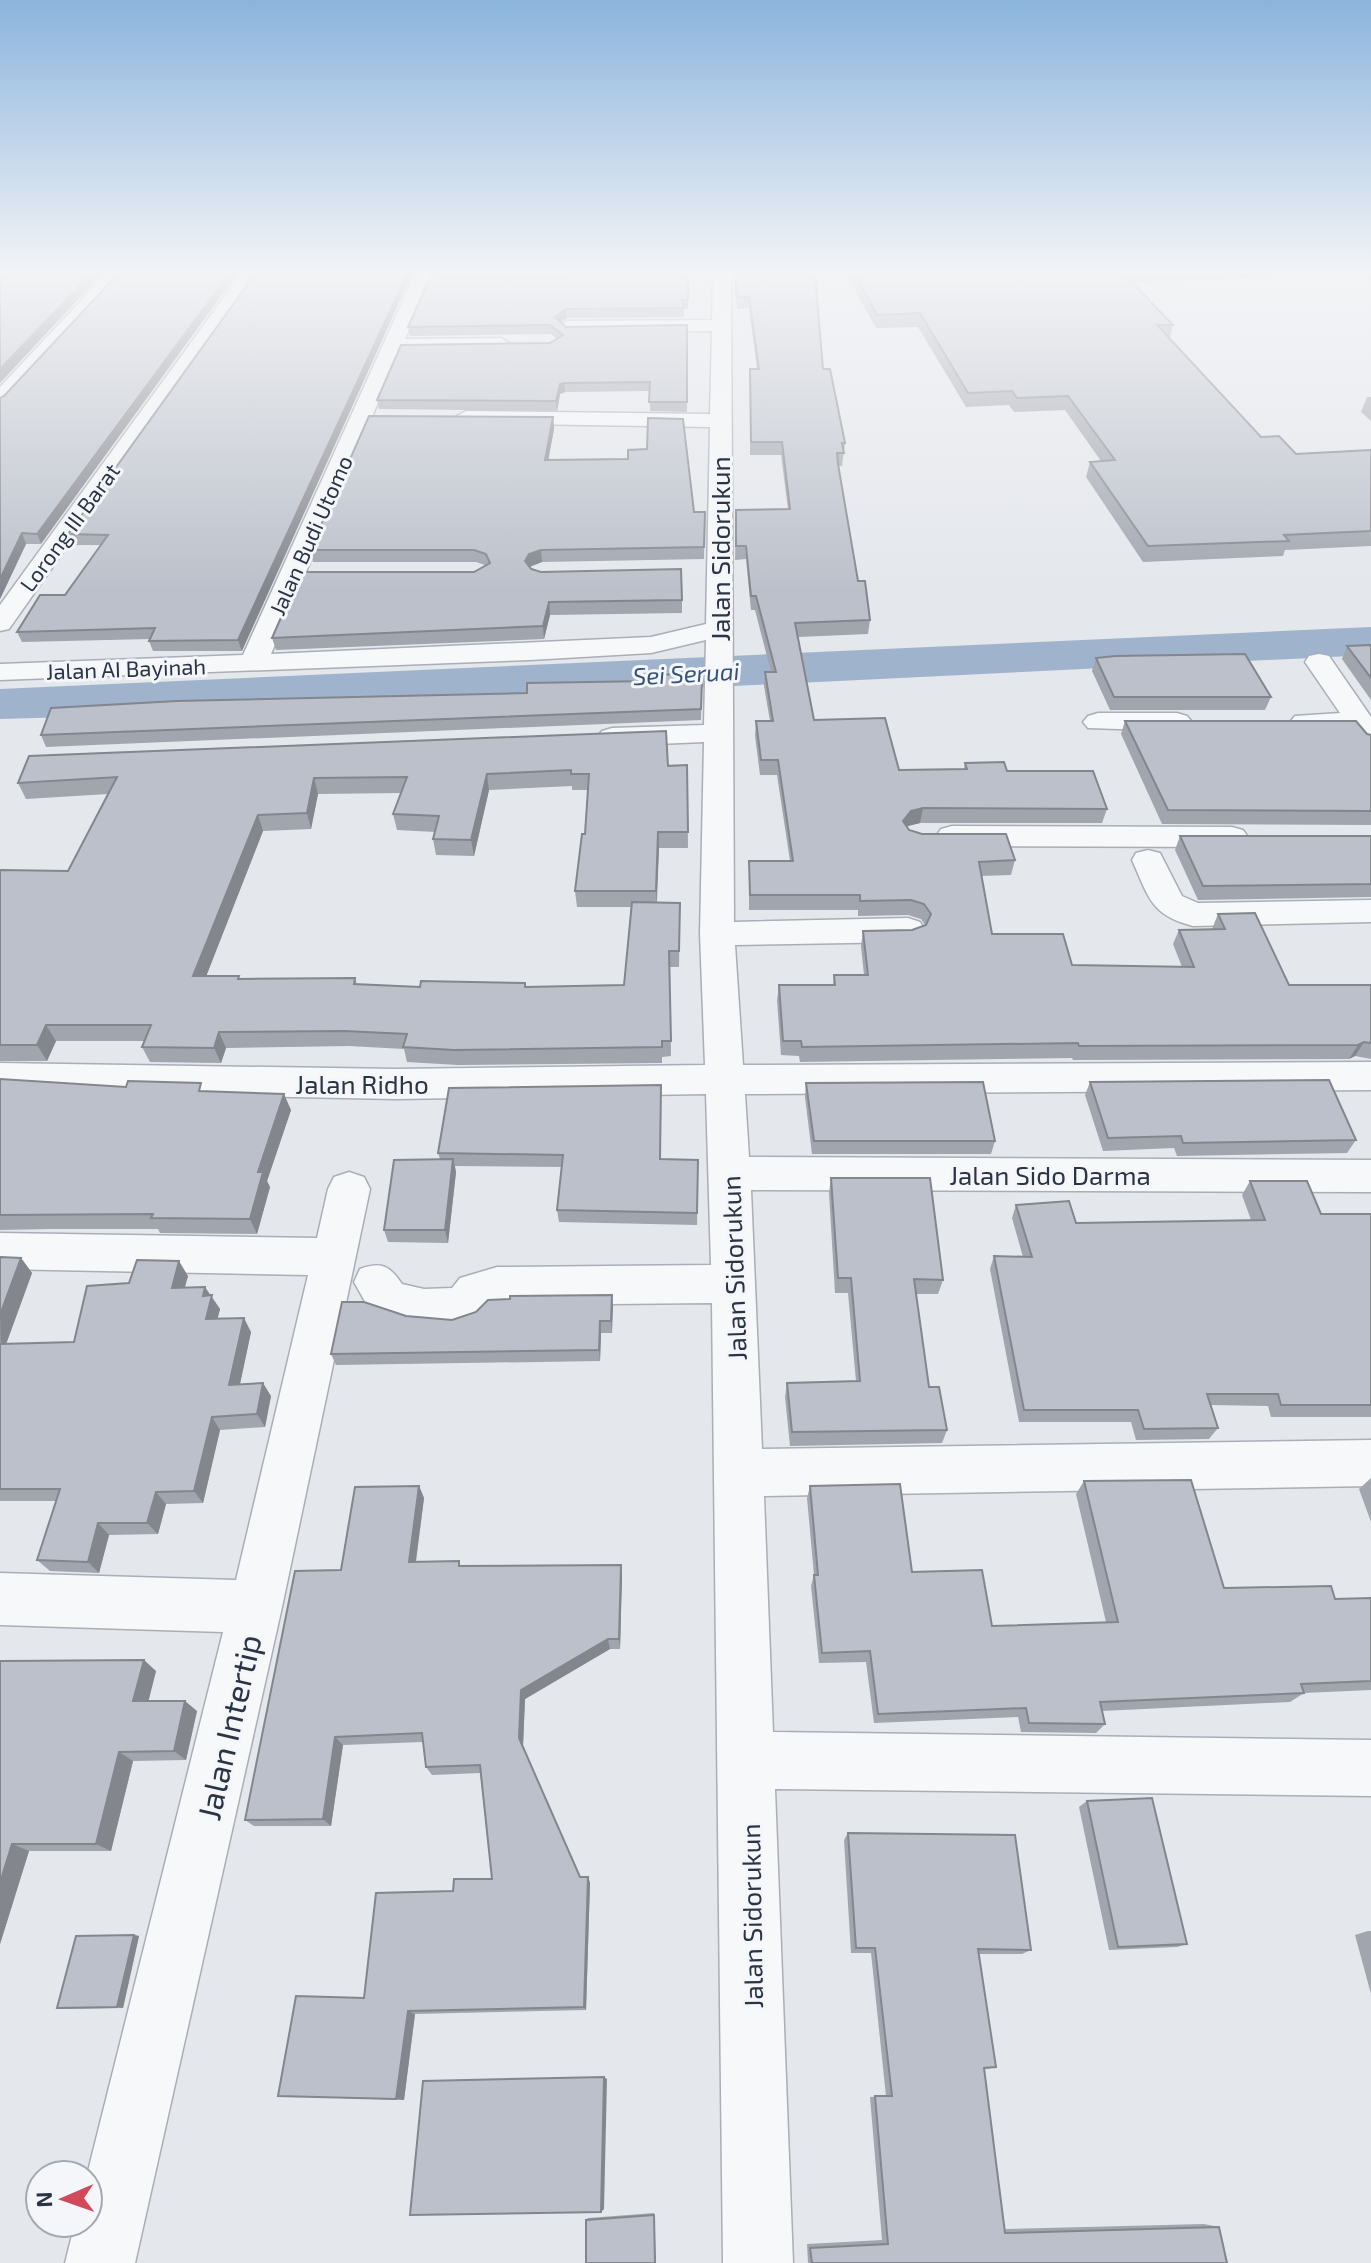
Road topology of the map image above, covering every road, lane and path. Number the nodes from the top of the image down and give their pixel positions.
1 (18, 380) edge
2 (174, 380) edge
3 (378, 380) edge
4 (720, 380) edge
5 (0, 399) edge
6 (444, 417) edge
7 (362, 418) junction
8 (389, 418) edge
9 (720, 421) junction
10 (692, 569) dead end
11 (718, 569) junction
12 (293, 573) junction
13 (323, 573) edge
14 (0, 623) edge
15 (718, 650) junction
16 (1319, 662) dead end
17 (253, 663) junction
18 (0, 672) edge
19 (1098, 722) dead end
20 (1201, 722) edge
21 (1275, 722) edge
22 (1366, 731) edge
23 (716, 733) junction
24 (590, 738) edge
25 (920, 836) edge
26 (1262, 837) edge
27 (1148, 860) dead end
28 (1371, 911) edge
29 (908, 930) edge
30 (717, 934) junction
31 (1371, 1076) edge
32 (0, 1077) edge
33 (723, 1082) junction
34 (730, 1173) junction
35 (1371, 1176) edge
36 (349, 1189) dead end
37 (0, 1251) edge
38 (355, 1269) junction
39 (733, 1284) junction
40 (1371, 1463) edge
41 (739, 1473) junction
42 (0, 1599) edge
43 (256, 1607) junction
44 (748, 1760) junction
45 (1371, 1768) edge
46 (100, 2263) edge
47 (758, 2263) edge

1 - 5 street
2 - 14 street, Lorong III Barat
3 - 7 street, Jalan Budi Utomo
4 - 9 street, Jalan Sidorukun
6 - 9 street
7 - 8 street
7 - 12 street, Jalan Budi Utomo
9 - 11 street, Jalan Sidorukun
10 - 11 street
11 - 15 street, Jalan Sidorukun
12 - 13 street
12 - 17 street, Jalan Budi Utomo
15 - 17 street, Jalan AI Bayinah
15 - 23 street, Jalan Sidorukun
16 - 22 street
17 - 18 street, Jalan AI Bayinah
19 - 20 street
21 - 22 street
23 - 24 street
23 - 30 street, Jalan Sidorukun
25 - 26 street
27 - 28 street
29 - 30 street
30 - 33 street, Jalan Sidorukun
31 - 33 street, Jalan Ridho
32 - 33 street, Jalan Ridho
33 - 34 street, Jalan Sidorukun
34 - 35 street, Jalan Sido Darma
34 - 39 street, Jalan Sidorukun
36 - 38 street, Jalan Intertip
37 - 38 street
38 - 39 street
38 - 43 street, Jalan Intertip
39 - 41 street, Jalan Sidorukun
40 - 41 street
41 - 44 street, Jalan Sidorukun
42 - 43 street
43 - 46 street, Jalan Intertip
44 - 45 street
44 - 47 street, Jalan Sidorukun

